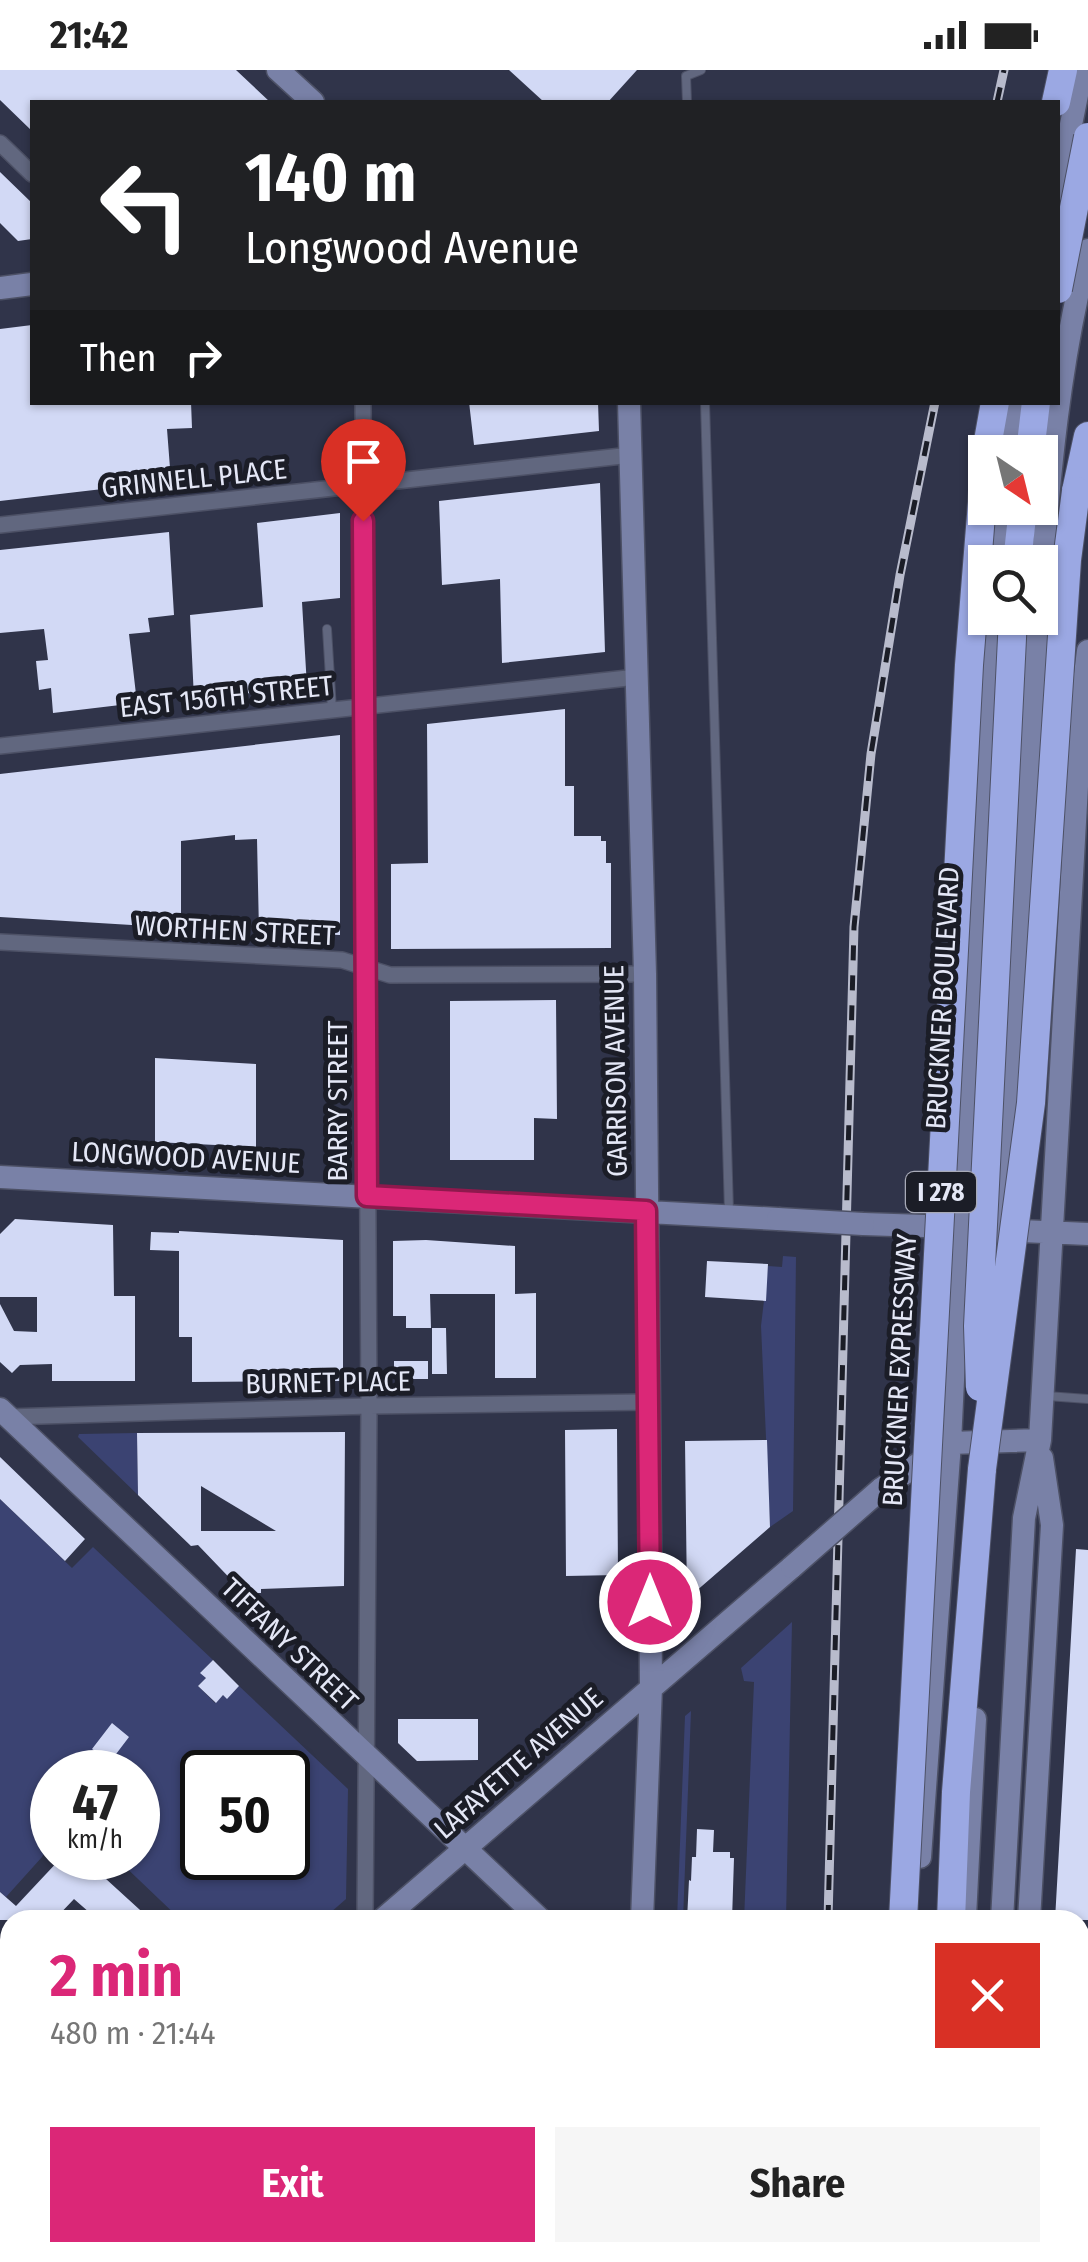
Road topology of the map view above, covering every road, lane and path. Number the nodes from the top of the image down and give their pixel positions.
1 (278, 70) edge
2 (701, 70) edge
3 (1063, 70) edge
4 (1082, 70) edge
5 (311, 100) edge
6 (687, 100) edge
7 (1056, 100) edge
8 (1088, 137) edge
9 (0, 143) edge
10 (1088, 166) edge
11 (1060, 171) edge
12 (30, 172) edge
13 (1060, 176) edge
14 (1088, 250) edge
15 (1060, 279) edge
16 (30, 284) edge
17 (0, 288) edge
18 (1060, 404) edge
19 (363, 405) edge
20 (629, 405) edge
21 (705, 405) edge
22 (994, 405) edge
23 (1017, 405) edge
24 (1036, 405) edge
25 (1060, 405) edge
26 (989, 435) edge
27 (1012, 435) edge
28 (1032, 435) edge
29 (1088, 436) edge
30 (632, 455) junction
31 (362, 484) junction
32 (0, 525) edge
33 (980, 525) edge
34 (1043, 545) edge
35 (327, 629) dead end
36 (991, 635) edge
37 (1012, 635) edge
38 (1037, 635) edge
39 (1088, 651) edge
40 (637, 677) junction
41 (986, 694) junction
42 (1032, 696) junction
43 (1085, 698) edge
44 (366, 706) junction
45 (332, 710) junction
46 (0, 746) edge
47 (0, 942) edge
48 (368, 969) junction
49 (645, 974) junction
50 (0, 1177) edge
51 (367, 1196) junction
52 (646, 1211) junction
53 (730, 1216) junction
54 (959, 1228) junction
55 (998, 1230) junction
56 (1053, 1232) junction
57 (1088, 1234) edge
58 (1042, 1396) junction
59 (1088, 1399) edge
60 (650, 1402) junction
61 (369, 1406) junction
62 (4, 1413) edge
63 (989, 1439) junction
64 (1040, 1440) junction
65 (950, 1443) junction
66 (982, 1468) junction
67 (651, 1687) junction
68 (366, 1757) junction
69 (464, 1850) junction
70 (365, 1910) edge
71 (394, 1910) edge
72 (531, 1910) edge
73 (642, 1910) edge
74 (904, 1910) edge
75 (916, 1910) edge
76 (951, 1910) edge
77 (965, 1910) edge
78 (1003, 1910) edge
79 (1029, 1910) edge

1 - 5 main road
2 - 6 lane
3 - 7 highway
4 - 11 main road
8 - 15 highway, bridge
9 - 12 street
10 - 13 main road
14 - 18 main road
16 - 17 main road
19 - 31 street, BARRY STREET
20 - 30 main road, GARRISON AVENUE
21 - 53 lane
22 - 26 highway
23 - 27 main road
24 - 28 highway
25 - 34 main road
29 - 66 highway, bridge
30 - 31 street, GRINNELL PLACE
30 - 40 main road, GARRISON AVENUE
31 - 32 street, GRINNELL PLACE
31 - 44 street, BARRY STREET
33 - 74 highway, BRUCKNER EXPRESSWAY / I 278, bridge
35 - 45 lane
36 - 41 main road, BRUCKNER BOULEVARD
37 - 66 highway, I 278, bridge
38 - 42 main road
39 - 43 main road
40 - 44 street, EAST 156TH STREET
40 - 49 main road, GARRISON AVENUE
41 - 42 street
41 - 54 main road, BRUCKNER BOULEVARD
42 - 43 street
42 - 55 main road
43 - 56 main road
44 - 45 street, EAST 156TH STREET
44 - 48 street, BARRY STREET
45 - 46 street, EAST 156TH STREET
47 - 48 street, WORTHEN STREET
48 - 49 street, WORTHEN STREET
48 - 51 street, BARRY STREET
49 - 52 main road, GARRISON AVENUE
50 - 51 main road, LONGWOOD AVENUE
51 - 52 main road, LONGWOOD AVENUE
51 - 61 street, BARRY STREET
52 - 53 main road, LONGWOOD AVENUE
52 - 60 main road, GARRISON AVENUE
53 - 54 main road, LONGWOOD AVENUE, bridge
54 - 55 main road, LONGWOOD AVENUE
54 - 65 main road, BRUCKNER BOULEVARD
55 - 56 main road, LONGWOOD AVENUE
55 - 63 main road
56 - 57 main road, LONGWOOD AVENUE
56 - 58 main road
58 - 59 lane
58 - 64 main road
60 - 61 street, BURNET PLACE
60 - 67 main road, GARRISON AVENUE
61 - 62 street, BURNET PLACE
61 - 68 street, BARRY STREET
62 - 68 main road, TIFFANY STREET
63 - 64 main road, LAFAYETTE AVENUE
63 - 65 main road, LAFAYETTE AVENUE
63 - 77 main road
64 - 78 main road
64 - 79 main road
65 - 67 main road, LAFAYETTE AVENUE, bridge
65 - 75 main road, BRUCKNER BOULEVARD
66 - 76 highway, I 278
67 - 69 main road, LAFAYETTE AVENUE
67 - 73 main road, GARRISON AVENUE
68 - 69 main road, TIFFANY STREET
68 - 70 street, BARRY STREET
69 - 71 main road, LAFAYETTE AVENUE
69 - 72 main road, TIFFANY STREET

